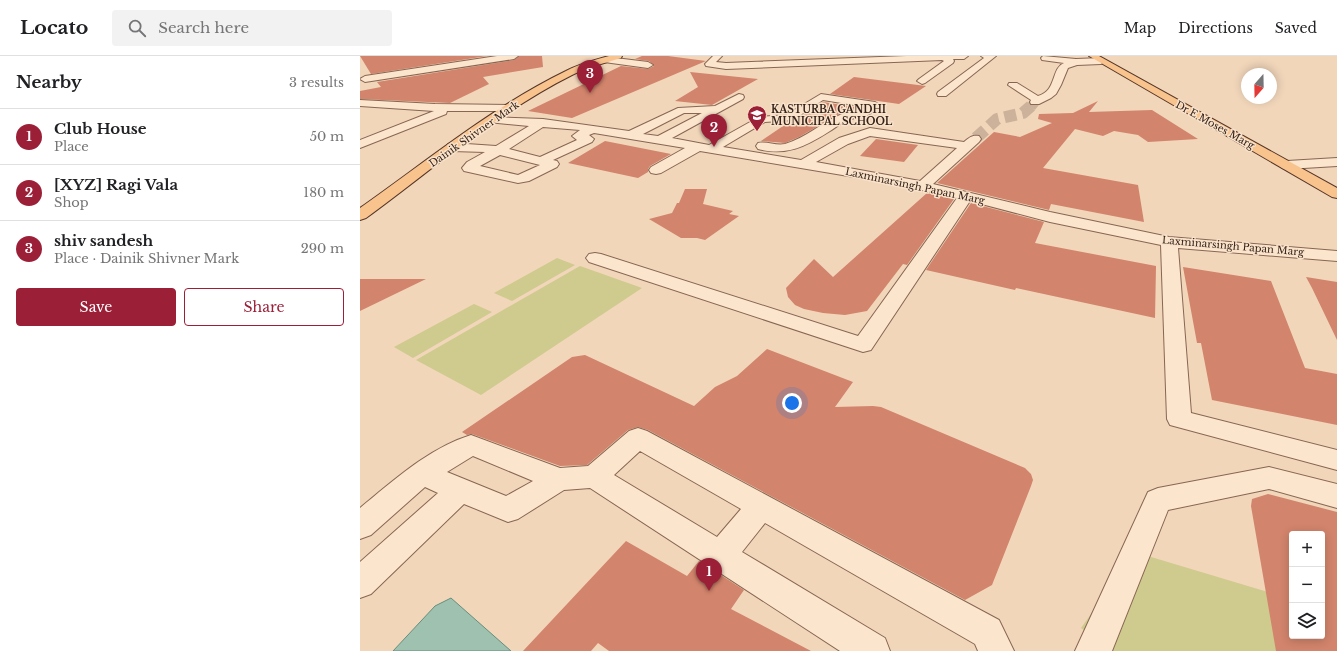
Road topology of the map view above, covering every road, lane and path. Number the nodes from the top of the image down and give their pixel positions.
1 (514, 56) edge
2 (618, 56) edge
3 (718, 56) edge
4 (964, 56) edge
5 (985, 56) edge
6 (1111, 56) edge
7 (944, 57) edge
8 (1045, 58) dead end
9 (1097, 58) edge
10 (607, 60) junction
11 (1074, 63) junction
12 (648, 65) dead end
13 (1120, 66) junction
14 (362, 76) edge
15 (922, 81) dead end
16 (1013, 85) dead end
17 (372, 89) dead end
18 (1156, 91) junction
19 (942, 94) dead end
20 (739, 97) dead end
21 (360, 103) edge
22 (1204, 106) dead end
23 (450, 108) junction
24 (510, 108) junction
25 (716, 110) junction
26 (782, 118) junction
27 (492, 120) junction
28 (543, 122) junction
29 (593, 129) junction
30 (760, 132) dead end
31 (631, 135) junction
32 (360, 144) edge
33 (663, 144) junction
34 (738, 147) junction
35 (452, 148) junction
36 (499, 151) junction
37 (1293, 153) dead end
38 (541, 161) junction
39 (804, 164) junction
40 (1314, 164) junction
41 (1287, 165) junction
42 (1334, 168) edge
43 (656, 170) dead end
44 (923, 186) junction
45 (1337, 194) edge
46 (966, 196) junction
47 (360, 215) edge
48 (1169, 242) junction
49 (1337, 256) edge
50 (595, 258) dead end
51 (1337, 460) edge
52 (422, 473) junction
53 (594, 477) junction
54 (559, 479) junction
55 (460, 490) junction
56 (1337, 496) edge
57 (761, 506) junction
58 (360, 526) edge
59 (720, 556) junction
60 (360, 582) edge
61 (872, 651) edge
62 (996, 651) edge
63 (1093, 651) edge

1 - 14 street
2 - 10 main road, Dainik Shivner Mark
3 - 7 street
4 - 7 street
5 - 19 street
6 - 13 main road, Dr E Moses Marg
7 - 15 street
8 - 11 street
9 - 11 street
9 - 13 main road, Dr E Moses Marg
10 - 12 street
10 - 24 main road, Dainik Shivner Mark
11 - 13 street
11 - 16 street
13 - 18 main road, Dr E Moses Marg
14 - 17 street
18 - 22 main road, Dr E Moses Marg
18 - 41 main road, Dr E Moses Marg
20 - 25 street
21 - 23 street
23 - 24 street
23 - 32 street
24 - 27 main road, Dainik Shivner Mark
25 - 31 street
25 - 33 street
26 - 30 street
26 - 34 street
26 - 34 street
27 - 28 street, Laxminarsingh Papan Marg
27 - 35 main road, Dainik Shivner Mark
28 - 29 street, Laxminarsingh Papan Marg
28 - 36 street
29 - 31 street, Laxminarsingh Papan Marg
29 - 38 street
31 - 33 street, Laxminarsingh Papan Marg
33 - 34 street, Laxminarsingh Papan Marg
34 - 39 street, Laxminarsingh Papan Marg
34 - 43 street
35 - 36 street
35 - 47 main road, Dainik Shivner Mark
36 - 38 street
36 - 38 street
37 - 40 main road
39 - 44 street, Laxminarsingh Papan Marg
39 - 44 street
40 - 41 street
40 - 42 street
41 - 45 main road, Dr E Moses Marg
44 - 46 street, Laxminarsingh Papan Marg
46 - 48 street, Laxminarsingh Papan Marg
46 - 50 street
48 - 49 street, Laxminarsingh Papan Marg
48 - 51 street
52 - 54 street
52 - 55 street
52 - 58 street
53 - 54 street
53 - 57 street
53 - 59 street
54 - 55 street
55 - 60 street
56 - 63 street
57 - 59 street
57 - 62 street
59 - 61 street

